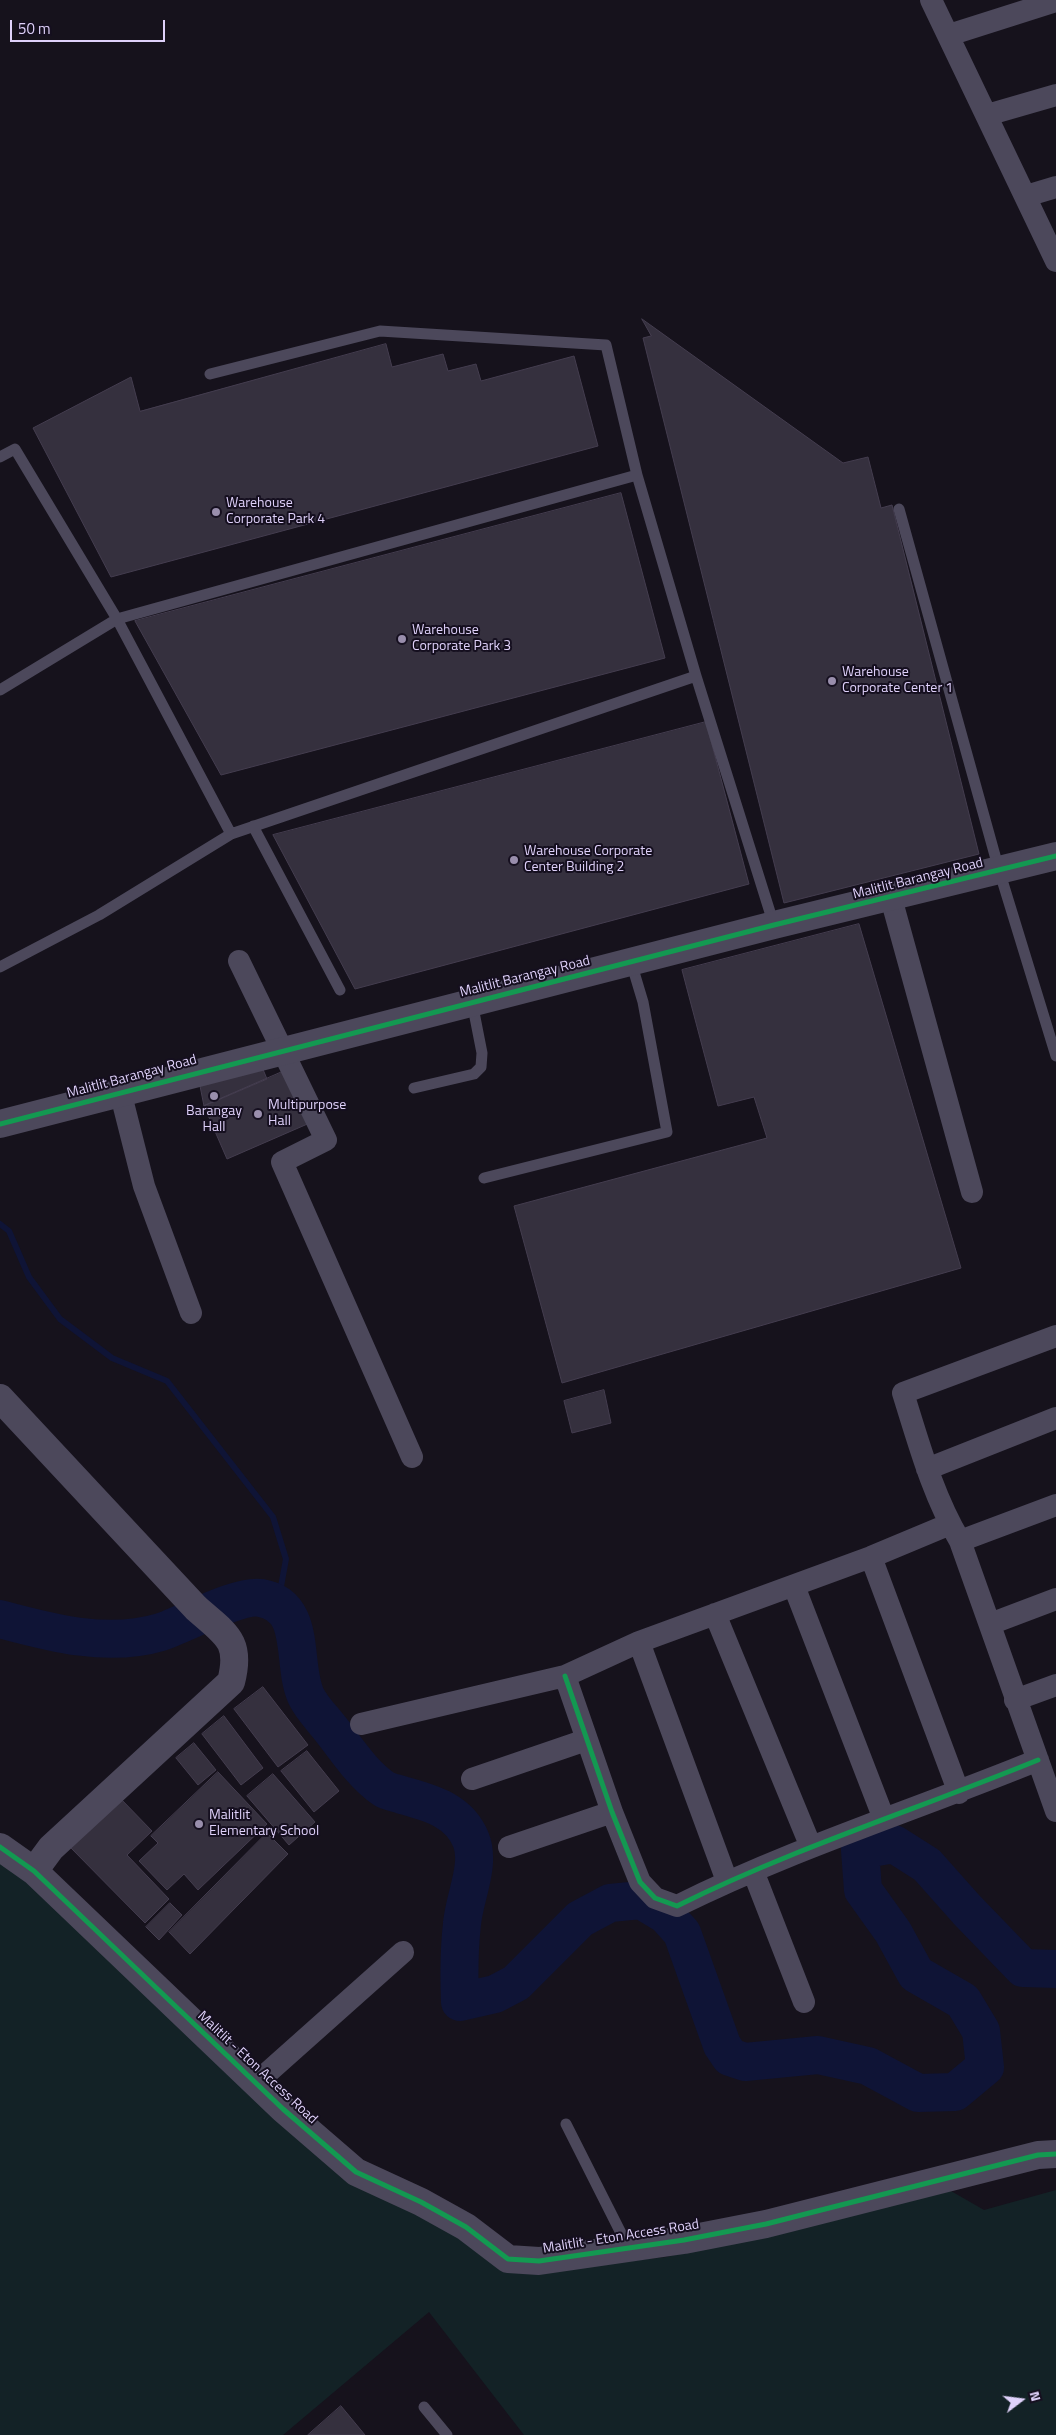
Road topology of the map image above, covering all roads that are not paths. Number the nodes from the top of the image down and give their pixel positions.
1 (931, 0) edge
2 (1041, 3) edge
3 (949, 34) junction
4 (1056, 95) edge
5 (987, 115) junction
6 (1056, 187) edge
7 (1026, 196) junction
8 (1056, 261) edge
9 (210, 374) dead end
10 (0, 457) edge
11 (637, 474) junction
12 (899, 509) dead end
13 (117, 619) junction
14 (696, 676) junction
15 (0, 690) edge
16 (254, 826) junction
17 (231, 834) junction
18 (1056, 856) edge
19 (999, 870) junction
20 (891, 898) junction
21 (774, 924) junction
22 (239, 961) dead end
23 (631, 962) junction
24 (0, 967) edge
25 (340, 990) dead end
26 (472, 1002) junction
27 (282, 1050) junction
28 (1056, 1056) edge
29 (414, 1088) dead end
30 (120, 1091) junction
31 (0, 1124) edge
32 (484, 1178) dead end
33 (972, 1192) dead end
34 (190, 1313) dead end
35 (1056, 1336) edge
36 (0, 1398) edge
37 (1056, 1418) edge
38 (412, 1457) dead end
39 (927, 1468) junction
40 (1056, 1505) edge
41 (955, 1533) junction
42 (871, 1557) junction
43 (794, 1586) junction
44 (1056, 1599) edge
45 (715, 1614) junction
46 (990, 1624) junction
47 (639, 1642) junction
48 (565, 1676) junction
49 (1056, 1685) edge
50 (1015, 1700) junction
51 (361, 1724) dead end
52 (586, 1740) junction
53 (1046, 1771) edge
54 (472, 1779) dead end
55 (959, 1793) junction
56 (1056, 1811) edge
57 (612, 1812) junction
58 (884, 1819) junction
59 (0, 1847) edge
60 (510, 1847) dead end
61 (811, 1847) junction
62 (34, 1871) junction
63 (753, 1871) junction
64 (727, 1882) junction
65 (403, 1952) dead end
66 (804, 2002) dead end
67 (256, 2083) junction
68 (566, 2124) dead end
69 (1056, 2154) edge
70 (629, 2248) junction
71 (424, 2407) dead end
72 (447, 2435) edge

1 - 3 street
2 - 3 street
3 - 5 street
4 - 5 street
5 - 7 street
6 - 7 street
7 - 8 street
9 - 11 lane
10 - 13 lane
11 - 13 lane
11 - 14 lane
12 - 19 lane
13 - 15 lane
13 - 17 lane
14 - 16 lane
14 - 21 lane
16 - 17 lane
16 - 25 lane
17 - 24 lane
18 - 19 street, Malitlit Barangay Road
19 - 20 street, Malitlit Barangay Road
19 - 28 lane
20 - 21 street, Malitlit Barangay Road
20 - 33 street
21 - 23 street, Malitlit Barangay Road
22 - 27 street
23 - 26 street, Malitlit Barangay Road
23 - 32 lane
26 - 27 street, Malitlit Barangay Road
26 - 29 lane
27 - 30 street, Malitlit Barangay Road
27 - 38 street
30 - 31 street, Malitlit Barangay Road
30 - 34 street
35 - 39 street
36 - 62 street
37 - 39 street
39 - 41 street
40 - 41 street
41 - 42 street
41 - 46 street
42 - 43 street
42 - 55 street
43 - 45 street
43 - 58 street
44 - 46 street
45 - 47 street
45 - 61 street
46 - 50 street
47 - 48 street
47 - 64 street
48 - 51 street
48 - 52 street
49 - 50 street
50 - 53 street
52 - 54 street
52 - 57 street
53 - 55 street
53 - 56 street
55 - 58 street
57 - 60 street
57 - 64 street
58 - 61 street
59 - 62 street, Malitlit - Eton Access Road
61 - 63 street
62 - 67 street, Malitlit - Eton Access Road
63 - 64 street
63 - 66 street
65 - 67 street
67 - 70 street, Malitlit - Eton Access Road
68 - 70 lane
69 - 70 street, Malitlit - Eton Access Road
71 - 72 lane

